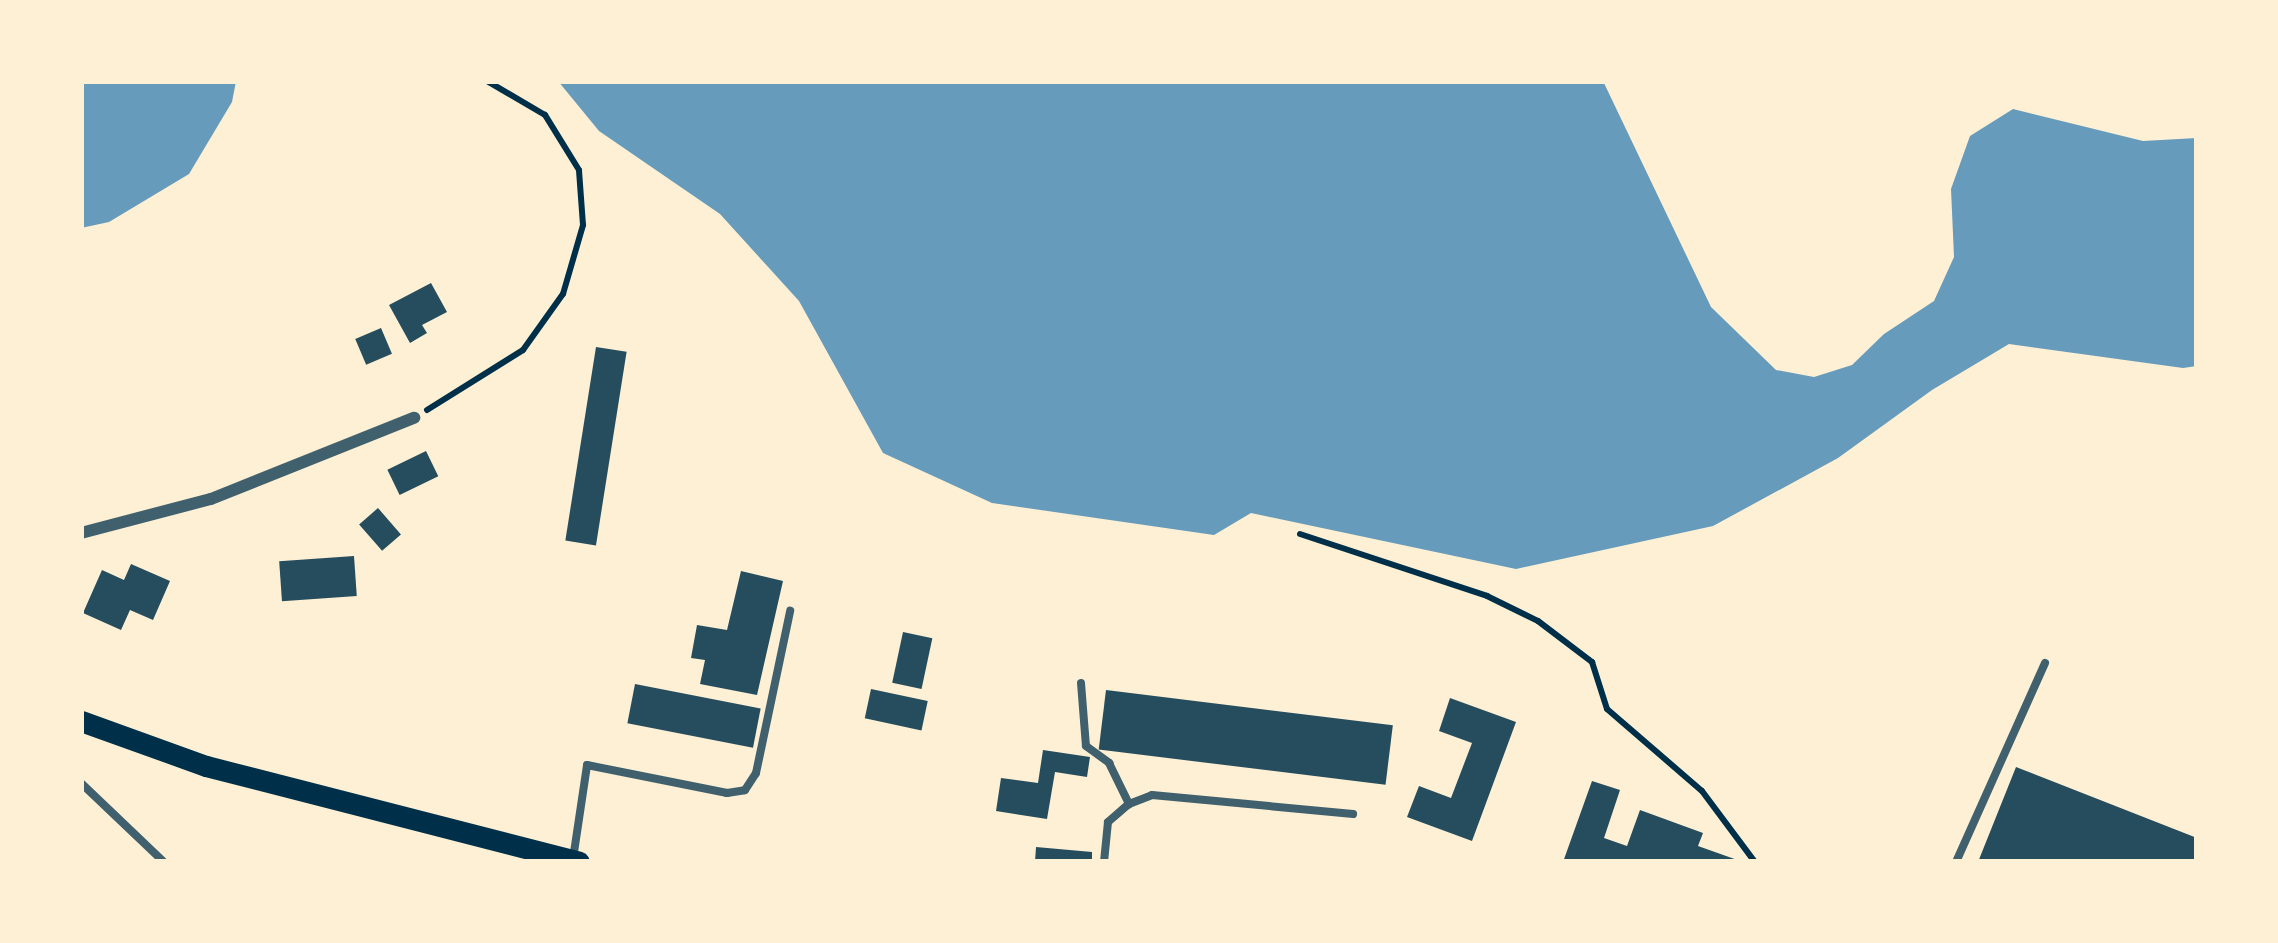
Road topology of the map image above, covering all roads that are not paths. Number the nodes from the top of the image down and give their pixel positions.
1 (414, 418) road end
2 (81, 533) edge
3 (790, 610) dead end
4 (2044, 663) dead end
5 (1081, 683) dead end
6 (81, 721) edge
7 (81, 782) edge
8 (1129, 804) junction
9 (1353, 814) dead end
10 (576, 861) edge
11 (164, 862) edge
12 (1104, 862) edge
13 (1956, 862) edge

1 - 2 street
3 - 10 lane
4 - 13 lane
5 - 8 lane
6 - 10 main road
7 - 11 lane
8 - 9 lane
8 - 12 lane

